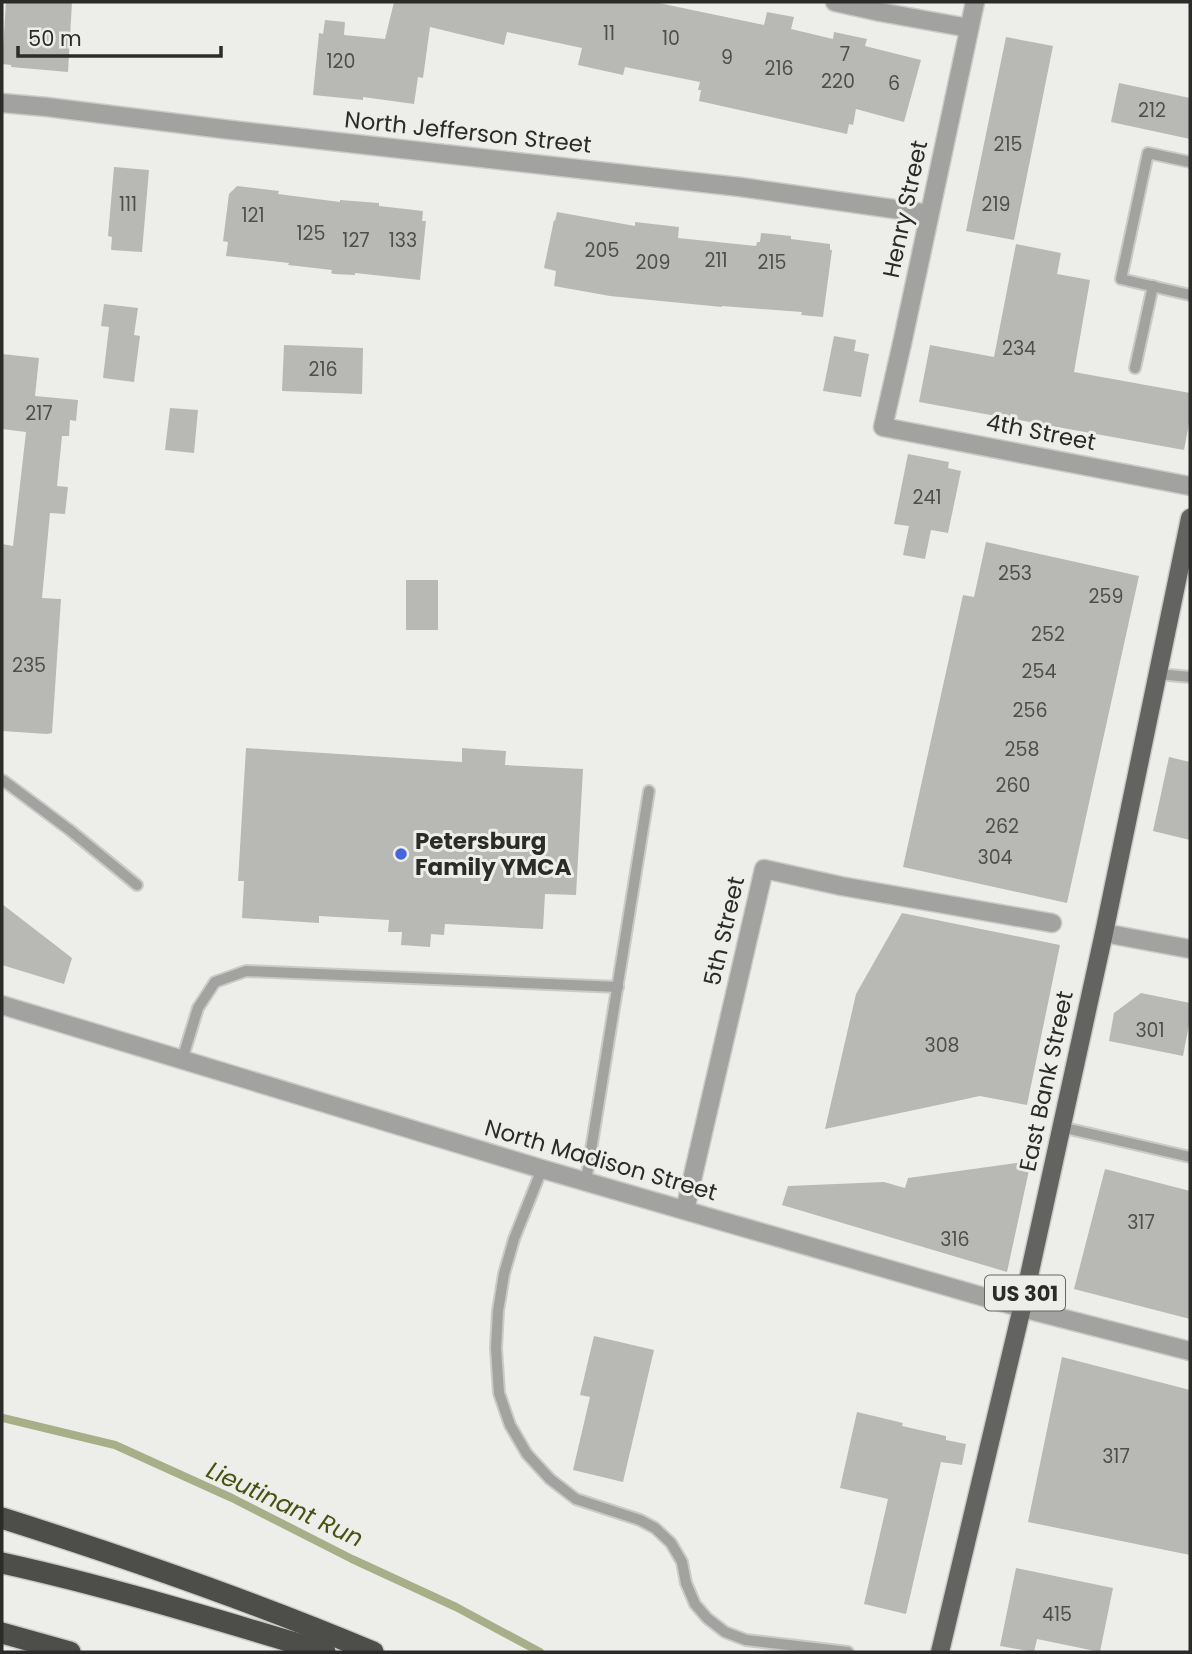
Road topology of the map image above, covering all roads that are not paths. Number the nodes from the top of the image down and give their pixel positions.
1 (835, 2) edge
2 (975, 2) edge
3 (969, 28) junction
4 (2, 103) edge
5 (1190, 162) edge
6 (929, 214) junction
7 (1190, 281) edge
8 (1153, 286) junction
9 (1189, 294) edge
10 (1135, 368) dead end
11 (883, 427) joint
12 (1190, 486) edge
13 (1190, 518) edge
14 (1158, 674) junction
15 (1190, 677) edge
16 (2, 780) edge
17 (649, 790) dead end
18 (137, 885) dead end
19 (1052, 923) dead end
20 (1104, 933) junction
21 (1190, 949) edge
22 (618, 987) junction
23 (2, 1005) edge
24 (182, 1060) junction
25 (1061, 1127) junction
26 (1190, 1157) edge
27 (542, 1168) junction
28 (586, 1181) junction
29 (685, 1210) junction
30 (1022, 1308) junction
31 (1190, 1351) edge
32 (2, 1518) edge
33 (2, 1563) edge
34 (2, 1633) edge
35 (69, 1652) edge
36 (325, 1652) edge
37 (373, 1652) edge
38 (848, 1652) edge
39 (940, 1652) edge

1 - 3 street
2 - 3 street, Henry Street
3 - 6 street, Henry Street
4 - 6 street, North Jefferson Street
5 - 8 lane
6 - 11 street, Henry Street
7 - 9 lane
8 - 9 lane
8 - 10 lane
11 - 12 street, 4th Street
13 - 14 main road, East Bank Street / US 301
14 - 15 lane
14 - 20 main road, East Bank Street / US 301
16 - 18 lane
17 - 22 lane
19 - 29 street, 5th Street
20 - 21 street
20 - 25 main road, East Bank Street / US 301
22 - 24 lane
22 - 28 lane
23 - 24 street, North Madison Street
24 - 27 street, North Madison Street
25 - 26 lane
25 - 30 main road, East Bank Street / US 301
27 - 28 street, North Madison Street
27 - 38 lane
28 - 29 street, North Madison Street
29 - 30 street, North Madison Street
30 - 31 street, North Madison Street
30 - 39 main road, East Bank Street / US 301
32 - 37 highway
33 - 36 highway
34 - 35 highway

